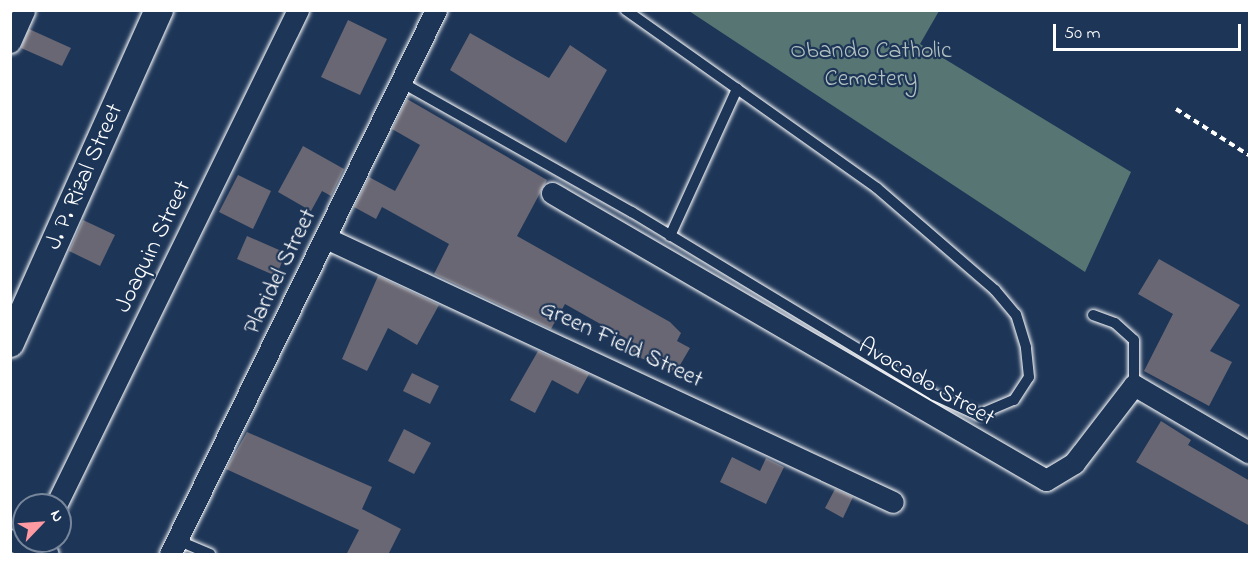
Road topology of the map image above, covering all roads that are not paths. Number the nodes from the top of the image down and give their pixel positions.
1 (24, 10) edge
2 (159, 10) edge
3 (298, 10) edge
4 (436, 10) edge
5 (626, 10) edge
6 (10, 42) edge
7 (401, 82) junction
8 (737, 89) junction
9 (552, 193) dead end
10 (670, 236) junction
11 (326, 238) junction
12 (1093, 315) dead end
13 (10, 343) edge
14 (1134, 385) junction
15 (1250, 453) edge
16 (62, 493) edge
17 (893, 502) dead end
18 (173, 547) edge
19 (210, 555) edge

1 - 6 street
2 - 13 main road, J. P. Rizal Street
3 - 16 street, Joaquin Street
4 - 7 street, Plaridel Street
5 - 8 lane
7 - 10 lane
7 - 11 street, Plaridel Street
8 - 10 lane
8 - 10 lane
9 - 14 street, Avocado Street
11 - 17 street, Green Field Street
11 - 18 street, Plaridel Street
12 - 14 lane
14 - 15 street
18 - 19 lane

